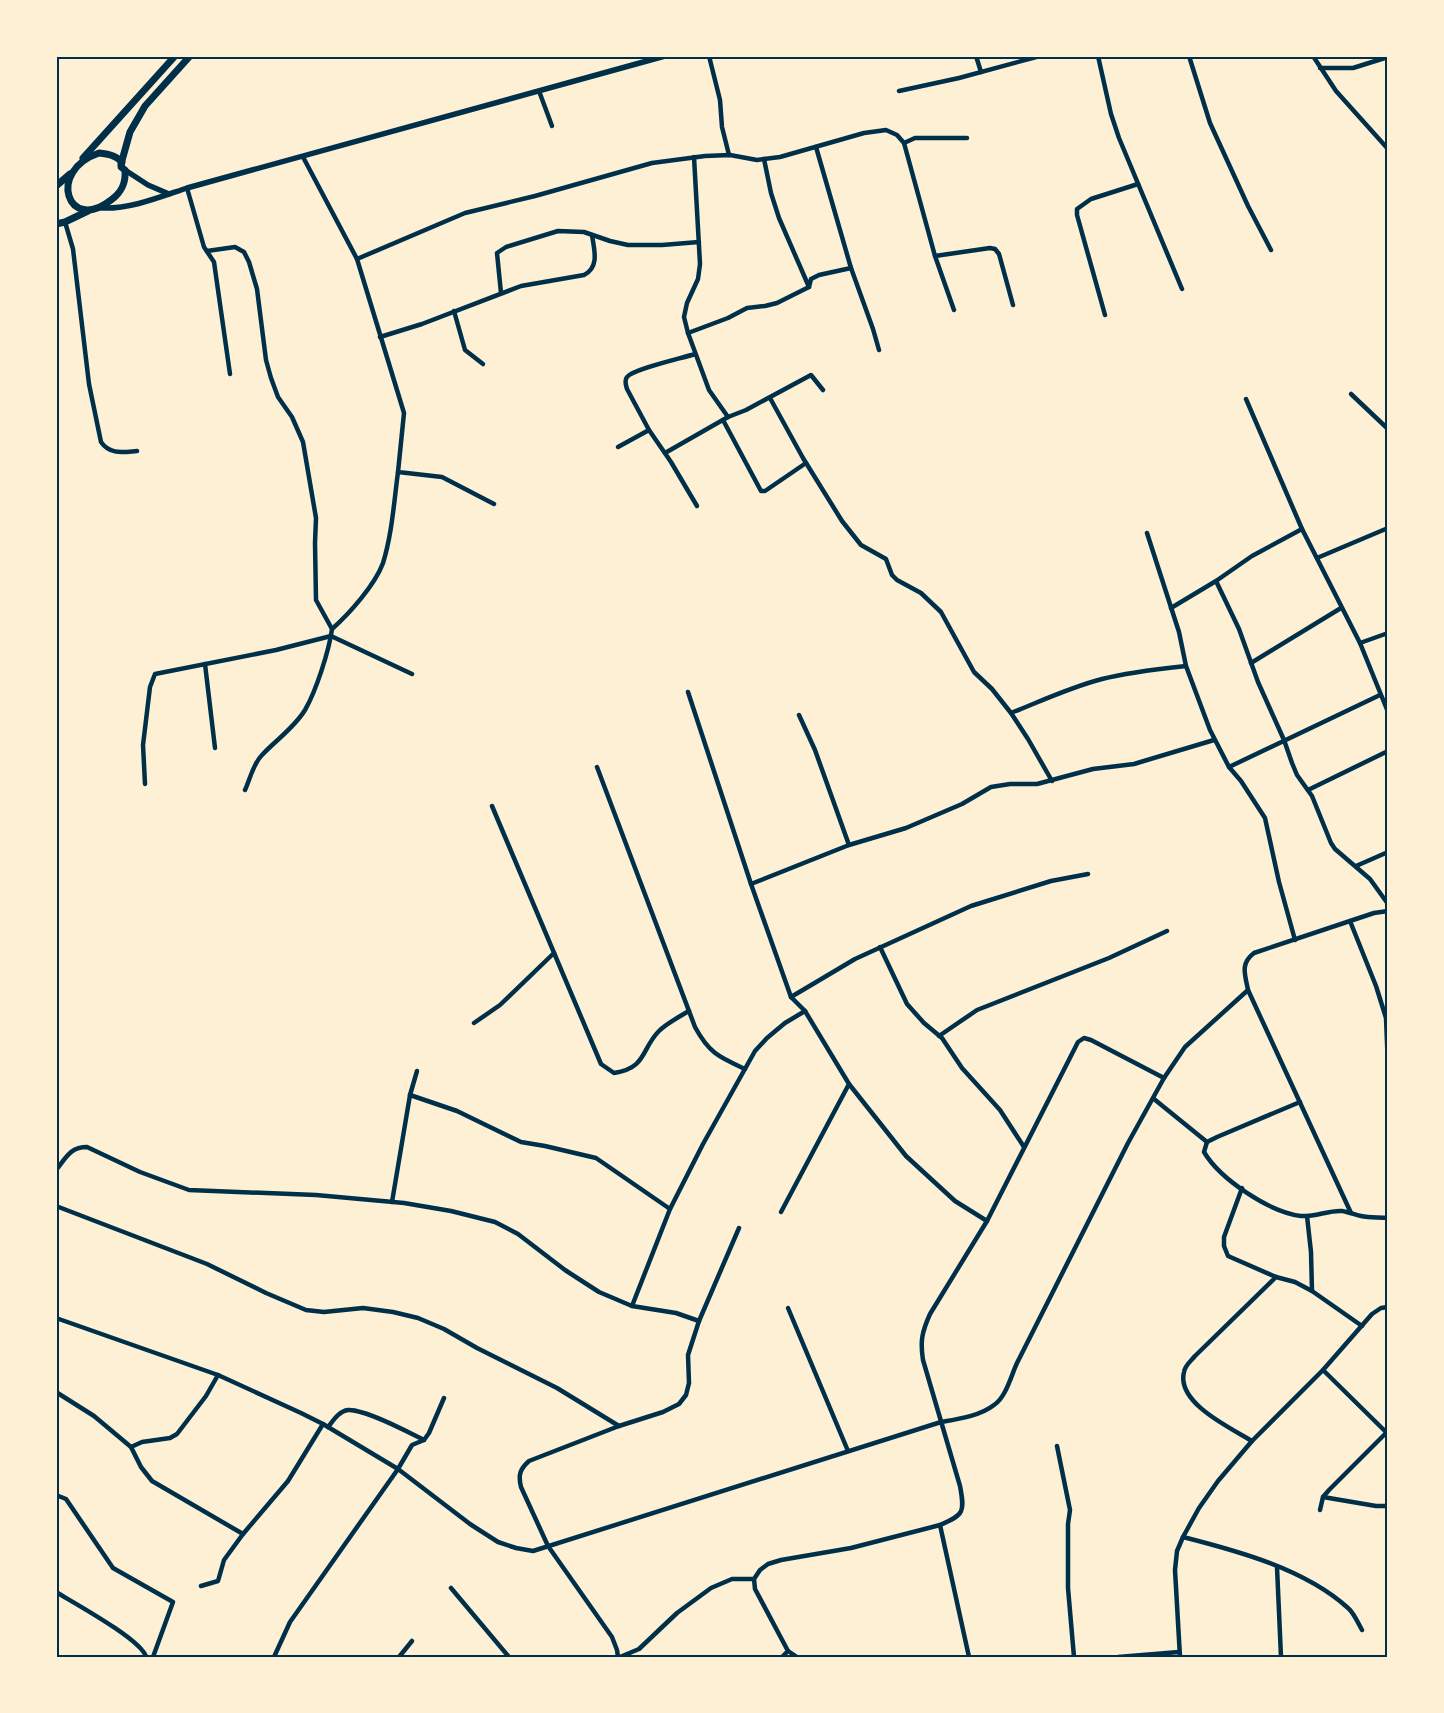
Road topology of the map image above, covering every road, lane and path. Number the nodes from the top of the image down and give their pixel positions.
1 (175, 56) edge
2 (190, 56) edge
3 (665, 56) edge
4 (709, 56) edge
5 (976, 56) edge
6 (1040, 56) edge
7 (1098, 56) edge
8 (1189, 56) edge
9 (1313, 56) edge
10 (1388, 57) edge
11 (1320, 68) junction
12 (981, 72) junction
13 (539, 91) junction
14 (899, 91) dead end
15 (552, 126) dead end
16 (967, 138) dead end
17 (904, 143) junction
18 (816, 147) junction
19 (1388, 149) edge
20 (729, 155) junction
21 (303, 157) junction
22 (694, 157) junction
23 (764, 159) junction
24 (79, 163) junction
25 (123, 168) junction
26 (71, 174) junction
27 (1138, 184) junction
28 (56, 186) edge
29 (187, 188) junction
30 (169, 194) junction
31 (102, 208) junction
32 (88, 211) junction
33 (65, 222) junction
34 (56, 224) edge
35 (592, 235) junction
36 (699, 242) junction
37 (1271, 250) dead end
38 (207, 251) junction
39 (935, 256) junction
40 (357, 259) junction
41 (851, 268) junction
42 (809, 287) junction
43 (1182, 289) dead end
44 (501, 294) junction
45 (1013, 305) dead end
46 (954, 310) dead end
47 (454, 311) junction
48 (1105, 315) dead end
49 (688, 333) junction
50 (380, 337) junction
51 (879, 350) dead end
52 (695, 354) junction
53 (482, 364) dead end
54 (230, 374) dead end
55 (823, 390) dead end
56 (1351, 394) dead end
57 (770, 398) junction
58 (1246, 399) dead end
59 (725, 418) junction
60 (1388, 429) edge
61 (649, 430) junction
62 (618, 447) dead end
63 (137, 451) dead end
64 (665, 453) junction
65 (806, 463) junction
66 (398, 472) junction
67 (494, 504) dead end
68 (697, 506) dead end
69 (1388, 528) edge
70 (1302, 529) junction
71 (1147, 533) dead end
72 (1317, 558) junction
73 (1216, 581) junction
74 (1171, 608) junction
75 (1340, 608) junction
76 (332, 629) junction
77 (1388, 633) edge
78 (331, 636) junction
79 (1360, 644) junction
80 (1251, 663) junction
81 (205, 664) junction
82 (1186, 666) junction
83 (412, 674) dead end
84 (688, 692) dead end
85 (1380, 695) junction
86 (1388, 712) edge
87 (1011, 713) junction
88 (799, 715) dead end
89 (1214, 740) junction
90 (1284, 740) junction
91 (215, 748) dead end
92 (1388, 751) edge
93 (597, 767) dead end
94 (1229, 767) junction
95 (1052, 781) junction
96 (145, 784) dead end
97 (245, 790) dead end
98 (1308, 790) junction
99 (492, 806) dead end
100 (848, 845) junction
101 (1388, 852) edge
102 (1356, 866) junction
103 (1088, 874) dead end
104 (751, 884) junction
105 (1388, 904) edge
106 (1388, 911) edge
107 (1350, 921) junction
108 (1167, 932) dead end
109 (1295, 940) junction
110 (880, 947) junction
111 (554, 953) junction
112 (1248, 990) junction
113 (791, 997) junction
114 (689, 1011) junction
115 (805, 1011) junction
116 (1387, 1018) edge
117 (474, 1023) dead end
118 (939, 1036) junction
119 (1388, 1067) edge
120 (745, 1069) junction
121 (417, 1070) dead end
122 (1164, 1078) junction
123 (849, 1084) junction
124 (410, 1095) junction
125 (1154, 1098) junction
126 (1300, 1102) junction
127 (1207, 1142) junction
128 (1024, 1147) junction
129 (56, 1170) edge
130 (1242, 1188) junction
131 (392, 1202) junction
132 (56, 1206) edge
133 (670, 1210) junction
134 (781, 1212) dead end
135 (1351, 1213) junction
136 (1308, 1216) junction
137 (1388, 1218) edge
138 (987, 1221) junction
139 (739, 1228) dead end
140 (1276, 1277) junction
141 (1312, 1291) junction
142 (632, 1306) junction
143 (1388, 1306) edge
144 (788, 1308) dead end
145 (56, 1318) edge
146 (698, 1321) junction
147 (1362, 1326) junction
148 (1323, 1370) junction
149 (218, 1375) junction
150 (56, 1392) edge
151 (444, 1398) dead end
152 (941, 1422) junction
153 (322, 1424) junction
154 (619, 1426) junction
155 (328, 1427) junction
156 (1387, 1432) edge
157 (424, 1440) junction
158 (1252, 1441) junction
159 (1057, 1446) dead end
160 (131, 1447) junction
161 (848, 1451) junction
162 (398, 1469) junction
163 (56, 1495) edge
164 (1323, 1497) junction
165 (1388, 1506) edge
166 (1320, 1510) dead end
167 (940, 1525) junction
168 (243, 1534) junction
169 (1183, 1537) junction
170 (548, 1546) junction
171 (1277, 1567) junction
172 (754, 1579) junction
173 (201, 1586) dead end
174 (451, 1588) dead end
175 (56, 1592) edge
176 (1362, 1630) dead end
177 (412, 1641) dead end
178 (788, 1651) junction
179 (1179, 1654) edge
180 (146, 1657) edge
181 (153, 1657) edge
182 (274, 1657) edge
183 (399, 1657) edge
184 (509, 1657) edge
185 (619, 1657) edge
186 (782, 1657) edge
187 (797, 1657) edge
188 (969, 1657) edge
189 (1074, 1657) edge
190 (1118, 1657) edge
191 (1281, 1657) edge

1 - 24 highway
2 - 25 highway
3 - 13 main road
4 - 20 street
5 - 12 street
6 - 12 street
7 - 27 street
8 - 37 street
9 - 11 street
10 - 11 street
11 - 19 street
12 - 14 street
13 - 15 street
13 - 21 main road
16 - 17 street
17 - 18 street
17 - 39 street
18 - 23 street
18 - 41 street
20 - 22 street
20 - 23 street
21 - 29 main road
21 - 40 street
22 - 36 street
22 - 40 street
23 - 42 street
24 - 25 highway
24 - 26 highway
25 - 30 main road
25 - 31 highway
26 - 28 highway
26 - 32 highway
27 - 43 street
27 - 48 street
29 - 30 main road
29 - 38 street
30 - 31 main road
31 - 32 highway
32 - 33 highway
33 - 34 highway
33 - 63 street
35 - 36 street
35 - 44 street
35 - 44 street
36 - 49 street
38 - 54 street
38 - 76 street
39 - 45 street
39 - 46 street
40 - 50 street
41 - 42 street
41 - 51 street
42 - 49 street
44 - 47 street
47 - 50 street
47 - 53 street
49 - 52 street
50 - 66 street
52 - 59 street
52 - 61 street
55 - 57 street
56 - 60 street
57 - 59 street
57 - 65 street
58 - 70 street
59 - 64 street
59 - 65 street
61 - 62 street
61 - 64 street
64 - 68 street
65 - 87 street
66 - 67 street
66 - 76 street
69 - 72 street
70 - 72 street
70 - 73 street
71 - 74 street
72 - 75 street
73 - 74 street
73 - 80 street
74 - 82 street
75 - 79 street
75 - 80 street
76 - 78 street
77 - 79 street
78 - 81 street
78 - 83 street
78 - 97 street
79 - 85 street
80 - 90 street
81 - 91 street
81 - 96 street
82 - 87 street
82 - 89 street
84 - 104 street
85 - 86 street
85 - 90 street
87 - 95 street
88 - 100 street
89 - 94 street
89 - 95 street
90 - 94 street
90 - 98 street
92 - 98 street
93 - 114 street
94 - 109 street
95 - 100 street
98 - 102 street
99 - 111 street
100 - 104 street
101 - 102 street
102 - 105 street
103 - 110 street
104 - 113 street
106 - 107 street
107 - 109 street
107 - 116 street
108 - 118 street
109 - 112 street
110 - 113 street
110 - 118 street
111 - 114 street
111 - 117 street
112 - 122 street
112 - 126 street
113 - 115 street
114 - 120 street
115 - 120 street
115 - 123 street
116 - 119 street
118 - 128 street
120 - 133 street
121 - 124 street
122 - 125 street
122 - 128 street
123 - 134 street
123 - 138 street
124 - 131 street
124 - 133 street
125 - 127 street
125 - 152 street
126 - 127 street
126 - 135 street
127 - 130 street
128 - 138 street
129 - 131 street
130 - 136 street
130 - 140 street
131 - 142 street
132 - 154 street
133 - 142 street
135 - 136 street
135 - 137 street
136 - 141 street
138 - 152 street
139 - 146 street
140 - 141 street
140 - 158 street
141 - 147 street
142 - 146 street
143 - 147 street
144 - 161 street
145 - 149 street
146 - 154 street
147 - 148 street
148 - 156 street
148 - 158 street
149 - 153 street
149 - 160 street
150 - 160 street
151 - 157 street
152 - 161 street
152 - 167 street
153 - 155 street
153 - 168 street
154 - 170 street
155 - 157 street
155 - 162 street
156 - 164 street
157 - 162 street
158 - 169 street
159 - 189 street
160 - 168 street
161 - 170 street
162 - 170 street
162 - 182 street
163 - 181 street
164 - 165 street
164 - 166 street
167 - 172 street
167 - 188 street
168 - 173 street
169 - 171 street
169 - 179 street
170 - 185 street
171 - 176 street
171 - 191 street
172 - 178 street
172 - 185 street
174 - 184 street
175 - 180 street
177 - 183 street
178 - 186 street
178 - 187 street
179 - 190 street

